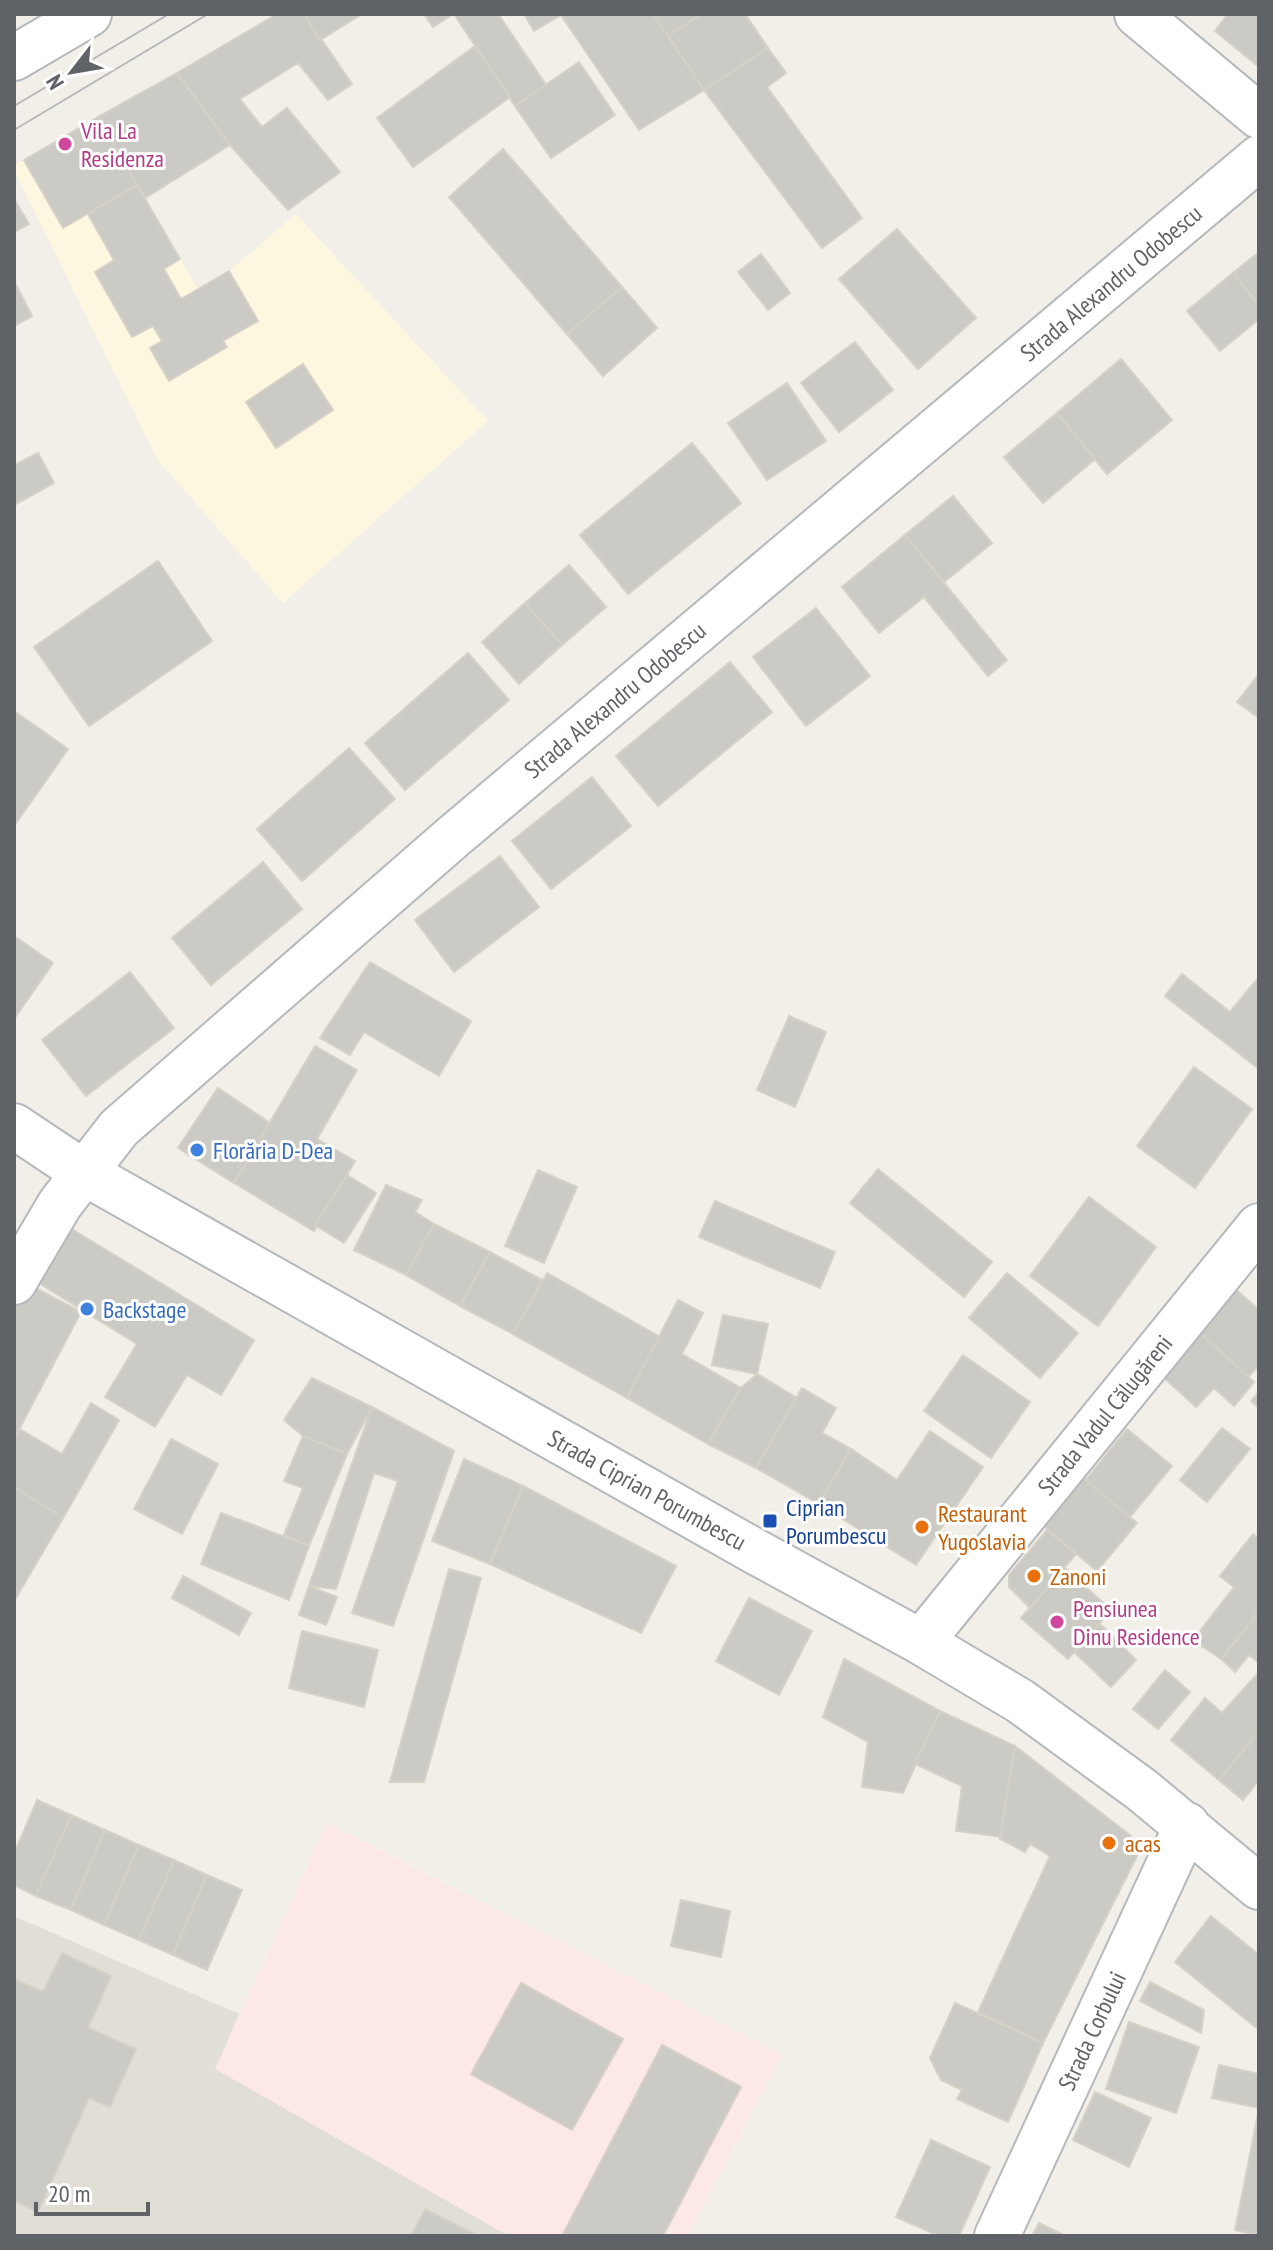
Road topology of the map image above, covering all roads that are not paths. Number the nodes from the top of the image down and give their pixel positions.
1 (89, 14) edge
2 (1137, 14) edge
3 (14, 58) edge
4 (1259, 116) edge
5 (1259, 158) edge
6 (14, 1126) edge
7 (83, 1172) junction
8 (1259, 1226) edge
9 (14, 1282) edge
10 (921, 1642) junction
11 (1187, 1825) junction
12 (1259, 1887) edge
13 (997, 2236) edge

1 - 3 street
2 - 4 street
5 - 7 street, Strada Alexandru Odobescu
6 - 7 street, Strada Ciprian Porumbescu
7 - 9 street, Strada Alexandru Odobescu
7 - 10 street, Strada Ciprian Porumbescu
8 - 10 street, Strada Vadul Călugăreni
10 - 11 street, Strada Ciprian Porumbescu
11 - 12 street, Strada Ciprian Porumbescu
11 - 13 street, Strada Corbului

